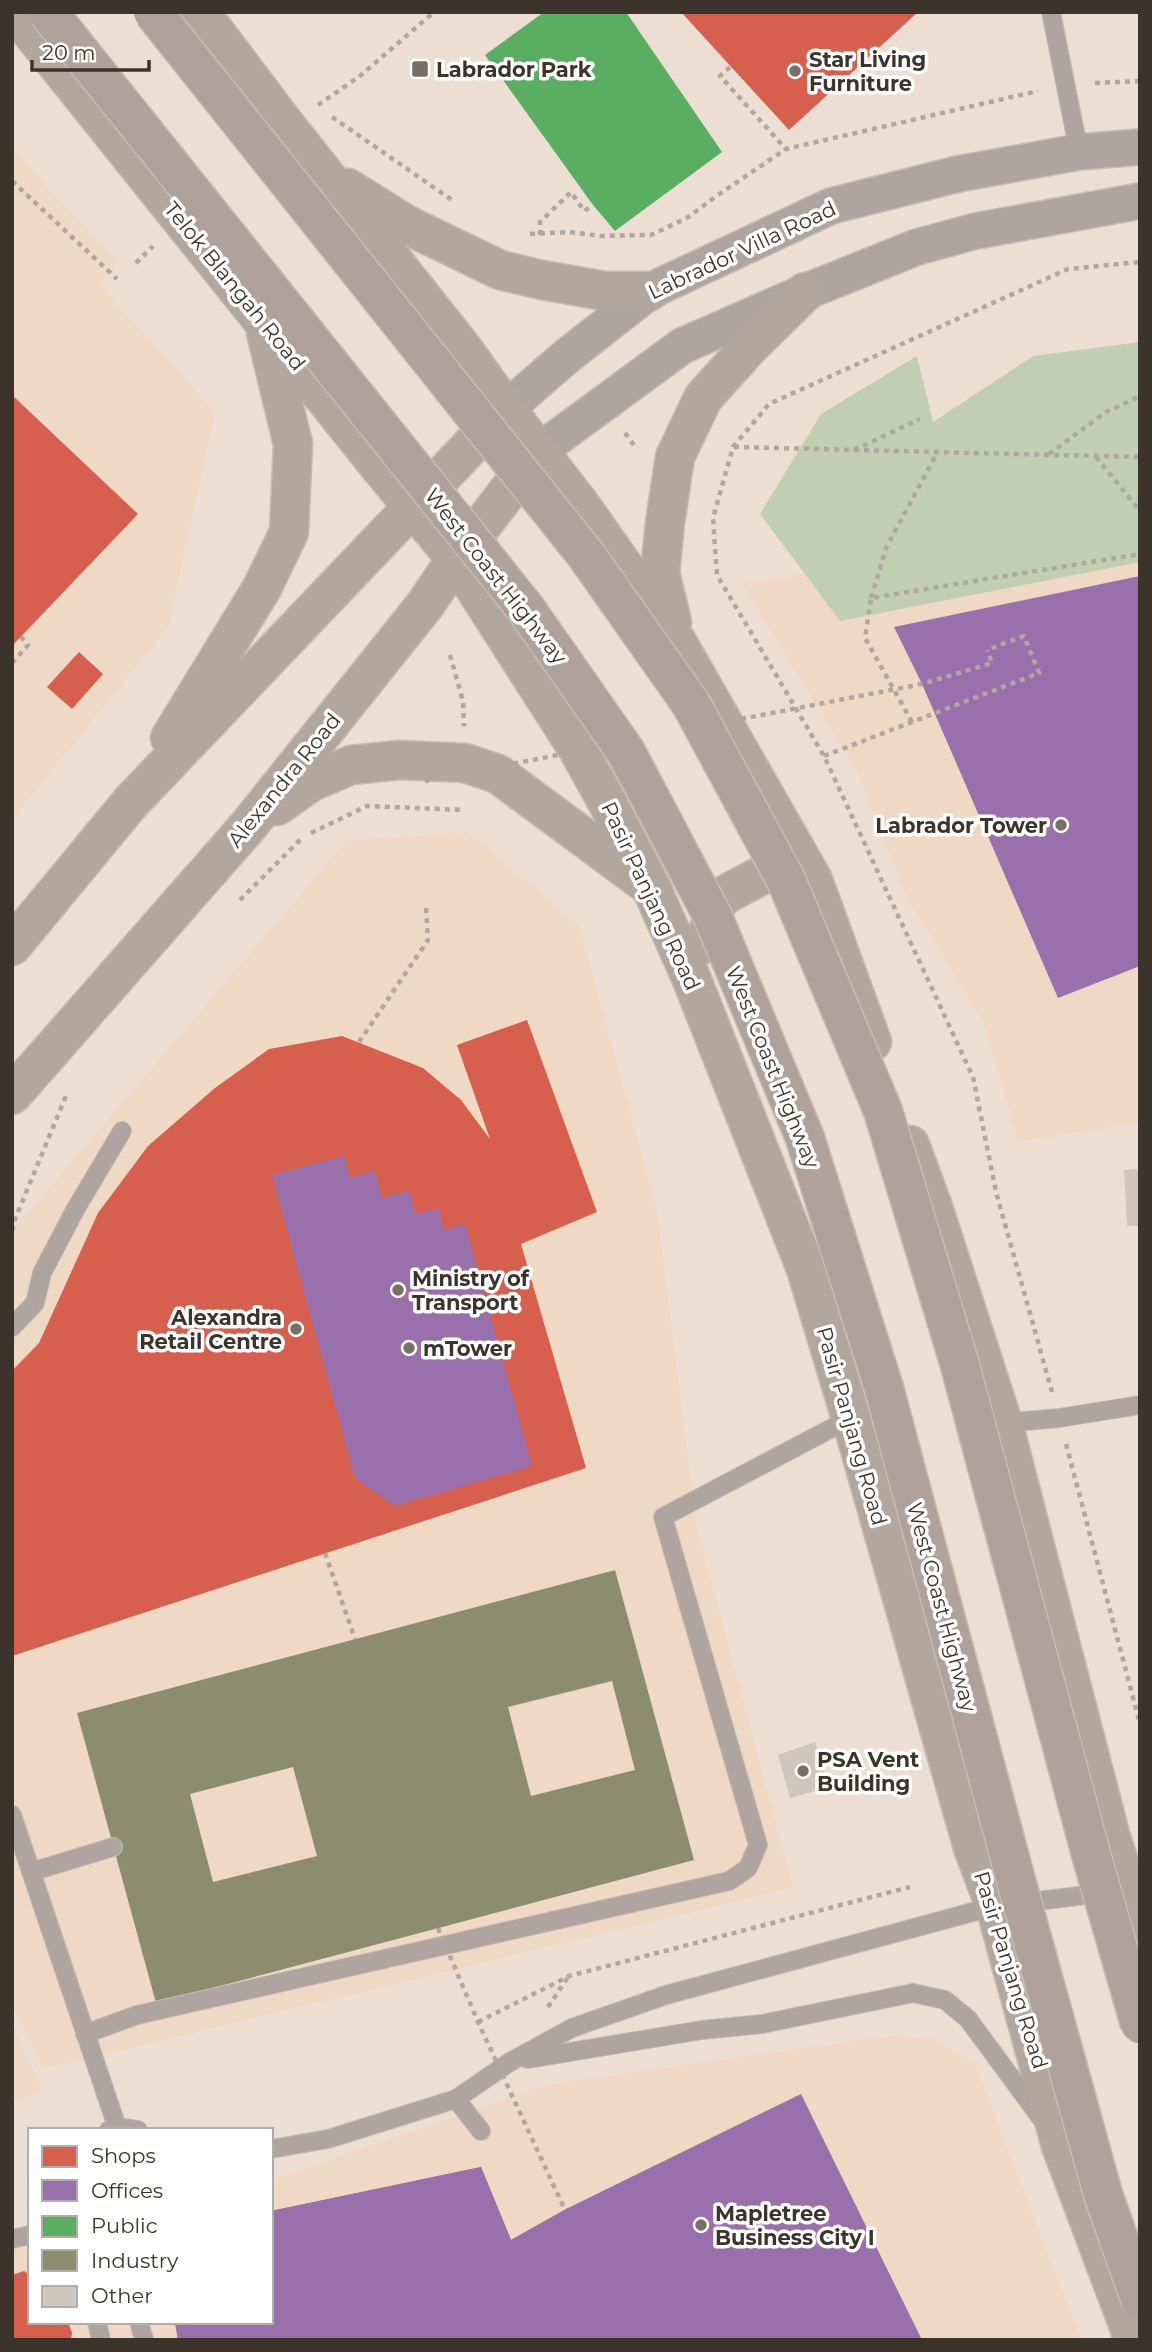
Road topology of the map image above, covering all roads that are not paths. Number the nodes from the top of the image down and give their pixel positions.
1 (15, 12) edge
2 (48, 12) edge
3 (153, 12) edge
4 (200, 12) edge
5 (1051, 12) edge
6 (1140, 147) edge
7 (1088, 151) junction
8 (1140, 161) edge
9 (326, 173) junction
10 (1132, 197) edge
11 (650, 291) junction
12 (805, 292) junction
13 (263, 321) junction
14 (506, 409) junction
15 (539, 451) junction
16 (412, 505) junction
17 (456, 559) junction
18 (677, 642) junction
19 (130, 803) junction
20 (249, 825) junction
21 (798, 856) junction
22 (651, 887) junction
23 (12, 946) edge
24 (692, 980) junction
25 (12, 1095) edge
26 (122, 1131) dead end
27 (12, 1328) edge
28 (1140, 1405) edge
29 (851, 1418) junction
30 (1003, 1423) junction
31 (12, 1815) edge
32 (113, 1847) dead end
33 (31, 1872) junction
34 (1128, 1890) junction
35 (995, 1906) junction
36 (1140, 1927) edge
37 (1140, 2025) edge
38 (85, 2034) junction
39 (510, 2062) junction
40 (456, 2099) junction
41 (113, 2128) edge
42 (481, 2131) dead end
43 (1061, 2146) junction
44 (273, 2149) edge
45 (1140, 2299) edge
46 (1134, 2340) edge

1 - 13 main road, Telok Blangah Road
2 - 45 highway, West Coast Highway, bridge
3 - 37 highway, bridge
4 - 9 main road
5 - 7 lane
6 - 7 street, Labrador Villa Road
7 - 8 street, Labrador Villa Road
7 - 11 street, Labrador Villa Road
9 - 11 main road
9 - 14 main road
10 - 12 street
11 - 14 street, Labrador Villa Road
12 - 15 street
12 - 18 main road
13 - 16 main road, Telok Blangah Road
13 - 19 main road
14 - 15 main road
14 - 16 main road
15 - 17 main road, Alexandra Road
15 - 18 main road
16 - 17 main road, Telok Blangah Road
16 - 19 main road
17 - 20 main road, Alexandra Road
17 - 22 main road, Pasir Panjang Road
18 - 21 main road
19 - 23 main road
20 - 22 main road
20 - 25 main road, Alexandra Road
21 - 24 main road
21 - 30 main road
22 - 24 main road, Pasir Panjang Road
24 - 29 main road, Pasir Panjang Road
26 - 27 lane
28 - 30 lane
29 - 35 main road, Pasir Panjang Road
29 - 38 lane
30 - 34 main road
31 - 33 lane
32 - 33 lane
33 - 38 lane
34 - 35 lane
34 - 36 main road
35 - 39 lane
35 - 43 main road, Pasir Panjang Road
38 - 41 lane
39 - 40 lane
39 - 43 lane
40 - 42 lane
40 - 44 lane
43 - 46 main road, Pasir Panjang Road

